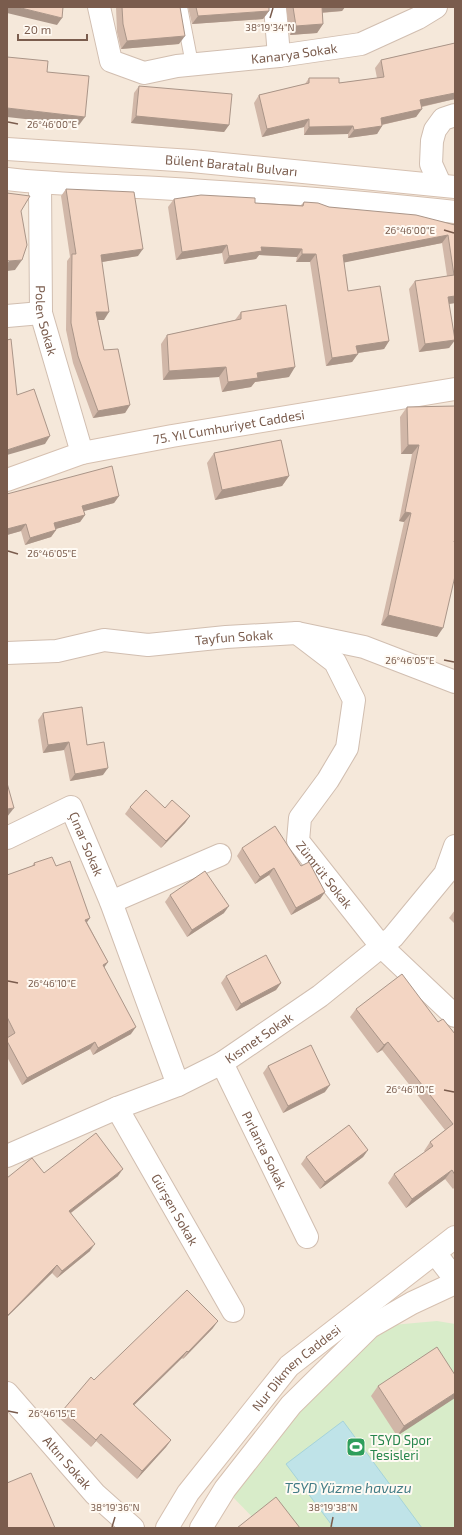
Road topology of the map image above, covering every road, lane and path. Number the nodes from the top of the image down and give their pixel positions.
1 (99, 7) edge
2 (181, 7) edge
3 (274, 7) edge
4 (436, 7) edge
5 (279, 56) junction
6 (192, 64) junction
7 (455, 115) edge
8 (7, 149) edge
9 (7, 179) edge
10 (40, 183) junction
11 (447, 185) edge
12 (455, 212) edge
13 (41, 313) junction
14 (7, 316) edge
15 (455, 389) edge
16 (82, 453) junction
17 (7, 480) edge
18 (297, 633) junction
19 (7, 653) edge
20 (455, 682) edge
21 (7, 838) edge
22 (455, 846) edge
23 (220, 855) dead end
24 (111, 902) junction
25 (381, 946) junction
26 (455, 1016) edge
27 (222, 1063) junction
28 (178, 1085) junction
29 (117, 1108) junction
30 (7, 1156) edge
31 (307, 1237) dead end
32 (455, 1237) edge
33 (435, 1253) junction
34 (455, 1279) edge
35 (455, 1283) edge
36 (233, 1312) dead end
37 (7, 1393) edge
38 (134, 1528) edge
39 (167, 1528) edge
40 (201, 1528) edge

1 - 6 street, Kanarya Sokak
2 - 6 lane
3 - 5 street
4 - 5 street, Kanarya Sokak
5 - 6 street, Kanarya Sokak
7 - 11 street
8 - 11 street, Bülent Baratalı Bulvarı
9 - 10 street, Bülent Baratalı Bulvarı
10 - 12 street, Bülent Baratalı Bulvarı
10 - 13 street, Polen Sokak
13 - 14 street
13 - 16 street, Polen Sokak
15 - 16 street, 75. Yıl Cumhuriyet Caddesi
16 - 17 street, 75. Yıl Cumhuriyet Caddesi
18 - 19 street, Tayfun Sokak
18 - 20 street, Tayfun Sokak
18 - 25 street, Zümrüt Sokak
21 - 24 street, Çınar Sokak
22 - 25 street, Kısmet Sokak
23 - 24 street
24 - 28 street
25 - 26 street, Zümrüt Sokak
25 - 27 street, Kısmet Sokak
27 - 28 street, Kısmet Sokak
27 - 31 street, Pırlanta Sokak
28 - 29 street, Kısmet Sokak
29 - 30 street, Kısmet Sokak
29 - 36 street, Gürşen Sokak
32 - 33 street, Nur Dikmen Caddesi
33 - 34 street
33 - 39 street, Nur Dikmen Caddesi
35 - 40 street, Nur Dikmen Caddesi
37 - 38 street, Altın Sokak

